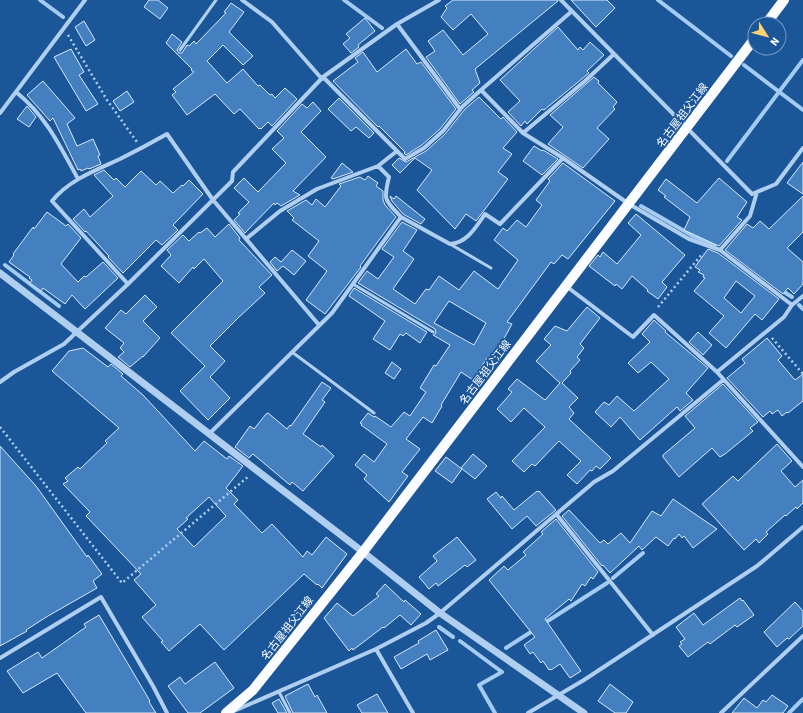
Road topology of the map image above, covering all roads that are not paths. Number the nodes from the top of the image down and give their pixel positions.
1 (84, 0) edge
2 (216, 0) edge
3 (242, 0) edge
4 (439, 0) edge
5 (561, 0) edge
6 (784, 0) edge
7 (572, 11) junction
8 (772, 16) edge
9 (397, 24) junction
10 (747, 49) edge
11 (180, 50) dead end
12 (614, 54) junction
13 (323, 78) junction
14 (481, 90) junction
15 (16, 92) junction
16 (460, 109) junction
17 (0, 113) edge
18 (687, 128) junction
19 (523, 133) junction
20 (803, 148) edge
21 (397, 151) junction
22 (564, 158) junction
23 (378, 166) junction
24 (78, 179) junction
25 (757, 192) junction
26 (213, 200) junction
27 (629, 204) junction
28 (402, 218) junction
29 (246, 239) junction
30 (450, 244) junction
31 (720, 250) junction
32 (491, 268) dead end
33 (0, 273) edge
34 (128, 284) junction
35 (353, 284) junction
36 (566, 286) junction
37 (803, 296) edge
38 (792, 304) junction
39 (319, 325) junction
40 (77, 332) junction
41 (433, 332) dead end
42 (292, 352) junction
43 (717, 372) junction
44 (723, 380) junction
45 (0, 382) edge
46 (374, 413) dead end
47 (209, 434) junction
48 (802, 466) edge
49 (557, 515) junction
50 (803, 527) edge
51 (363, 552) junction
52 (440, 613) junction
53 (653, 635) junction
54 (803, 636) edge
55 (376, 649) junction
56 (0, 658) edge
57 (279, 692) junction
58 (559, 695) junction
59 (167, 713) edge
60 (227, 713) edge
61 (290, 713) edge
62 (413, 713) edge
63 (528, 713) edge
64 (584, 713) edge
65 (722, 713) edge

1 - 15 street
2 - 11 lane
3 - 13 street
4 - 9 street
5 - 7 street
6 - 8 main road
7 - 12 street
7 - 14 street
9 - 13 street
9 - 16 street
10 - 18 main road, 名古屋祖父江線
12 - 18 street
12 - 19 street
13 - 21 street
13 - 26 street
14 - 16 street
14 - 19 street
15 - 17 street
15 - 24 street
16 - 21 street
18 - 25 street
18 - 27 main road, 名古屋祖父江線
19 - 22 street
20 - 25 street
21 - 23 street
22 - 27 street
22 - 30 street
23 - 28 street
23 - 29 street
24 - 26 street
24 - 34 street
25 - 31 street
26 - 29 street
26 - 34 street
27 - 31 street
27 - 36 main road, 名古屋祖父江線
28 - 30 street
28 - 35 street
29 - 39 street
30 - 32 lane
31 - 38 street
33 - 40 street
34 - 40 street
35 - 39 street
35 - 41 lane
36 - 43 street
36 - 51 main road, 名古屋祖父江線
37 - 38 street
38 - 43 street
39 - 42 street
40 - 45 street
40 - 47 street
42 - 46 lane
42 - 47 street
43 - 44 street
44 - 48 street
44 - 49 street
47 - 51 street
49 - 52 street
49 - 53 street
50 - 53 street
51 - 52 street
51 - 60 main road, 名古屋祖父江線
52 - 55 street
52 - 58 street
53 - 58 street
54 - 65 street
55 - 57 street
55 - 62 street
56 - 59 street
57 - 60 street
57 - 61 lane
58 - 63 street
58 - 64 street

